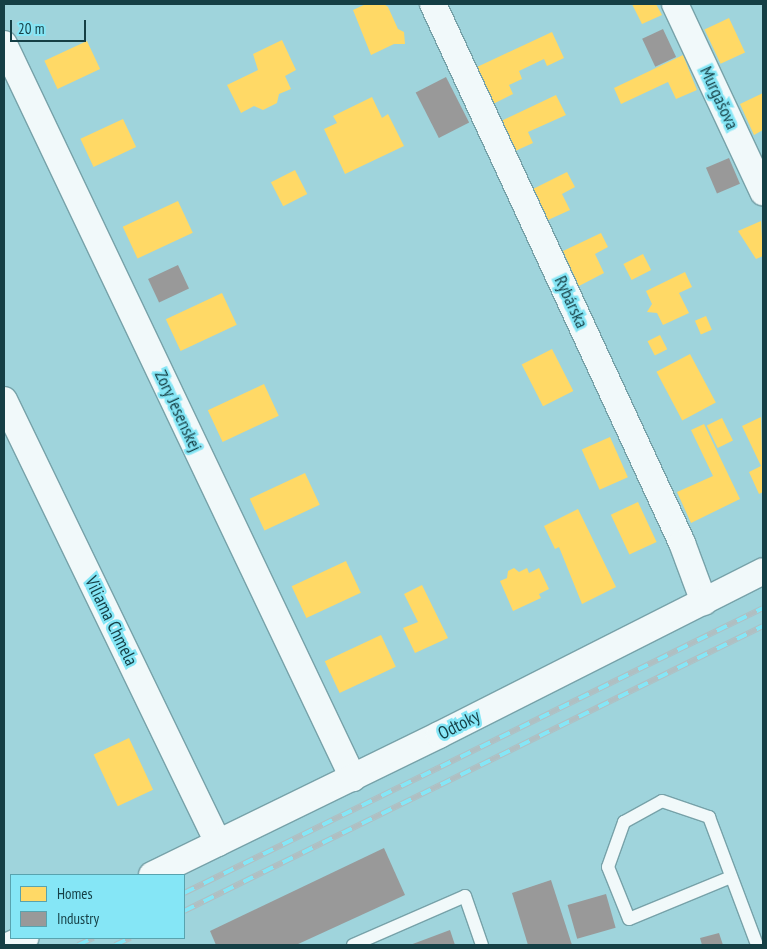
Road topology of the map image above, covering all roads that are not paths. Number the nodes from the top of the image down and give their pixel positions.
1 (433, 4) edge
2 (675, 4) edge
3 (4, 44) edge
4 (763, 192) edge
5 (4, 400) edge
6 (763, 572) edge
7 (704, 602) junction
8 (353, 778) junction
9 (218, 843) junction
10 (154, 874) edge
11 (732, 877) junction
12 (23, 939) edge
13 (10, 945) edge
14 (353, 945) edge
15 (482, 945) edge
16 (757, 945) edge

1 - 7 street, Rybárska
2 - 4 street, Murgašova
3 - 8 street, Zory Jesenskej
5 - 9 street, Viliama Chmela
6 - 7 street, Odtoky
7 - 8 street, Odtoky
8 - 9 street, Odtoky
9 - 10 street, Odtoky
11 - 11 lane
11 - 16 lane
12 - 13 street
14 - 15 lane

